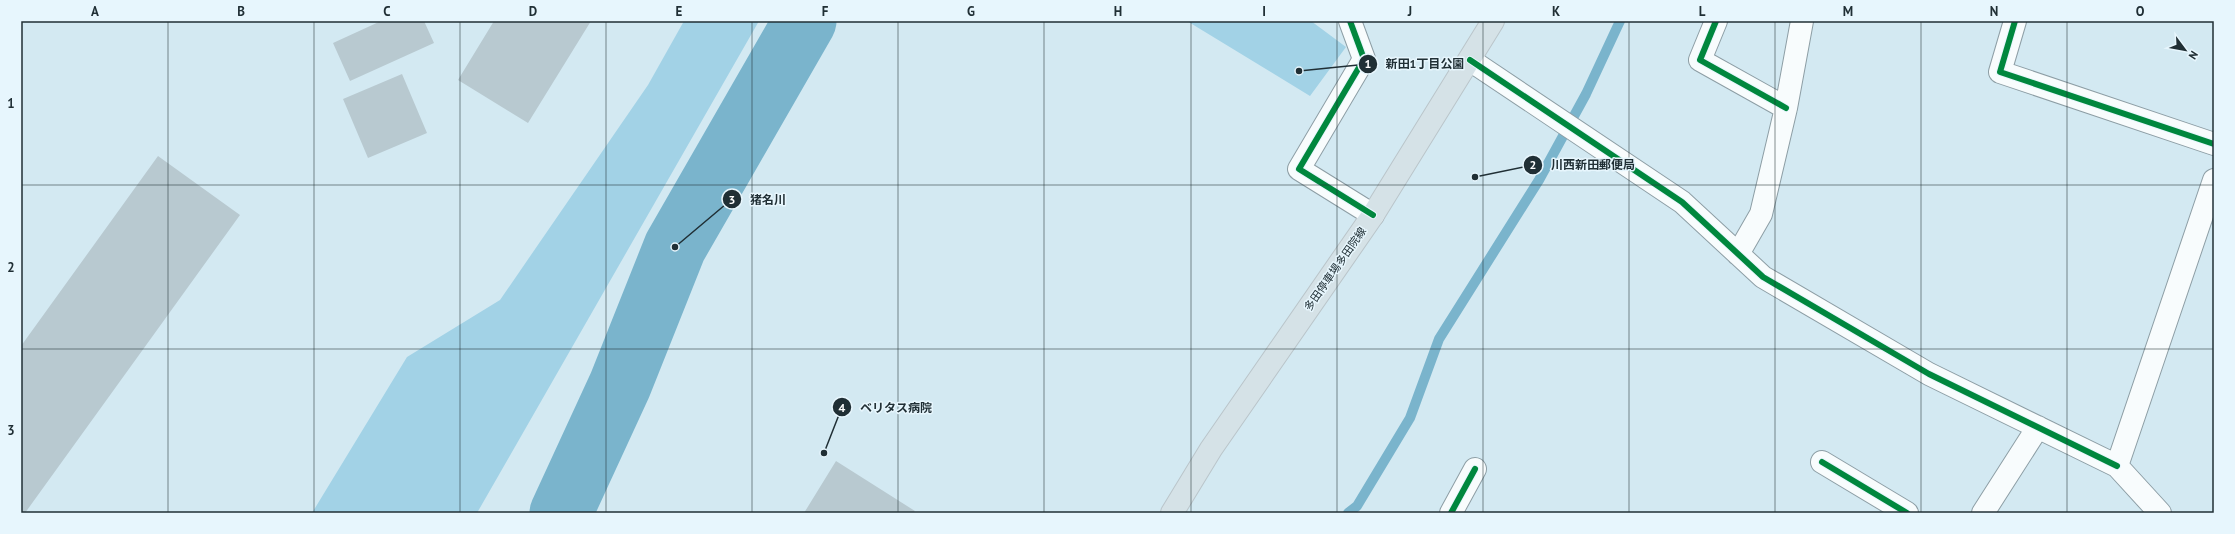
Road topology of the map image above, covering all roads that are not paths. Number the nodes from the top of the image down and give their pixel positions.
1 (1352, 21) edge
2 (1493, 21) edge
3 (1716, 21) edge
4 (1802, 21) edge
5 (2015, 21) edge
6 (1470, 60) junction
7 (1786, 108) junction
8 (2214, 144) edge
9 (2214, 180) edge
10 (1373, 215) junction
11 (1738, 254) junction
12 (2038, 427) junction
13 (1822, 462) dead end
14 (2117, 466) junction
15 (1475, 469) dead end
16 (1172, 513) edge
17 (1451, 513) edge
18 (1907, 513) edge
19 (1983, 513) edge
20 (2160, 513) edge

1 - 10 street
2 - 6 main road, 多田停車場多田院線
3 - 7 street
4 - 7 street
5 - 8 street
6 - 10 main road, 多田停車場多田院線
6 - 11 street
7 - 11 street
9 - 14 street
10 - 16 main road, 多田停車場多田院線
11 - 12 street
12 - 14 street
12 - 19 street
13 - 18 street
14 - 20 street
15 - 17 street

